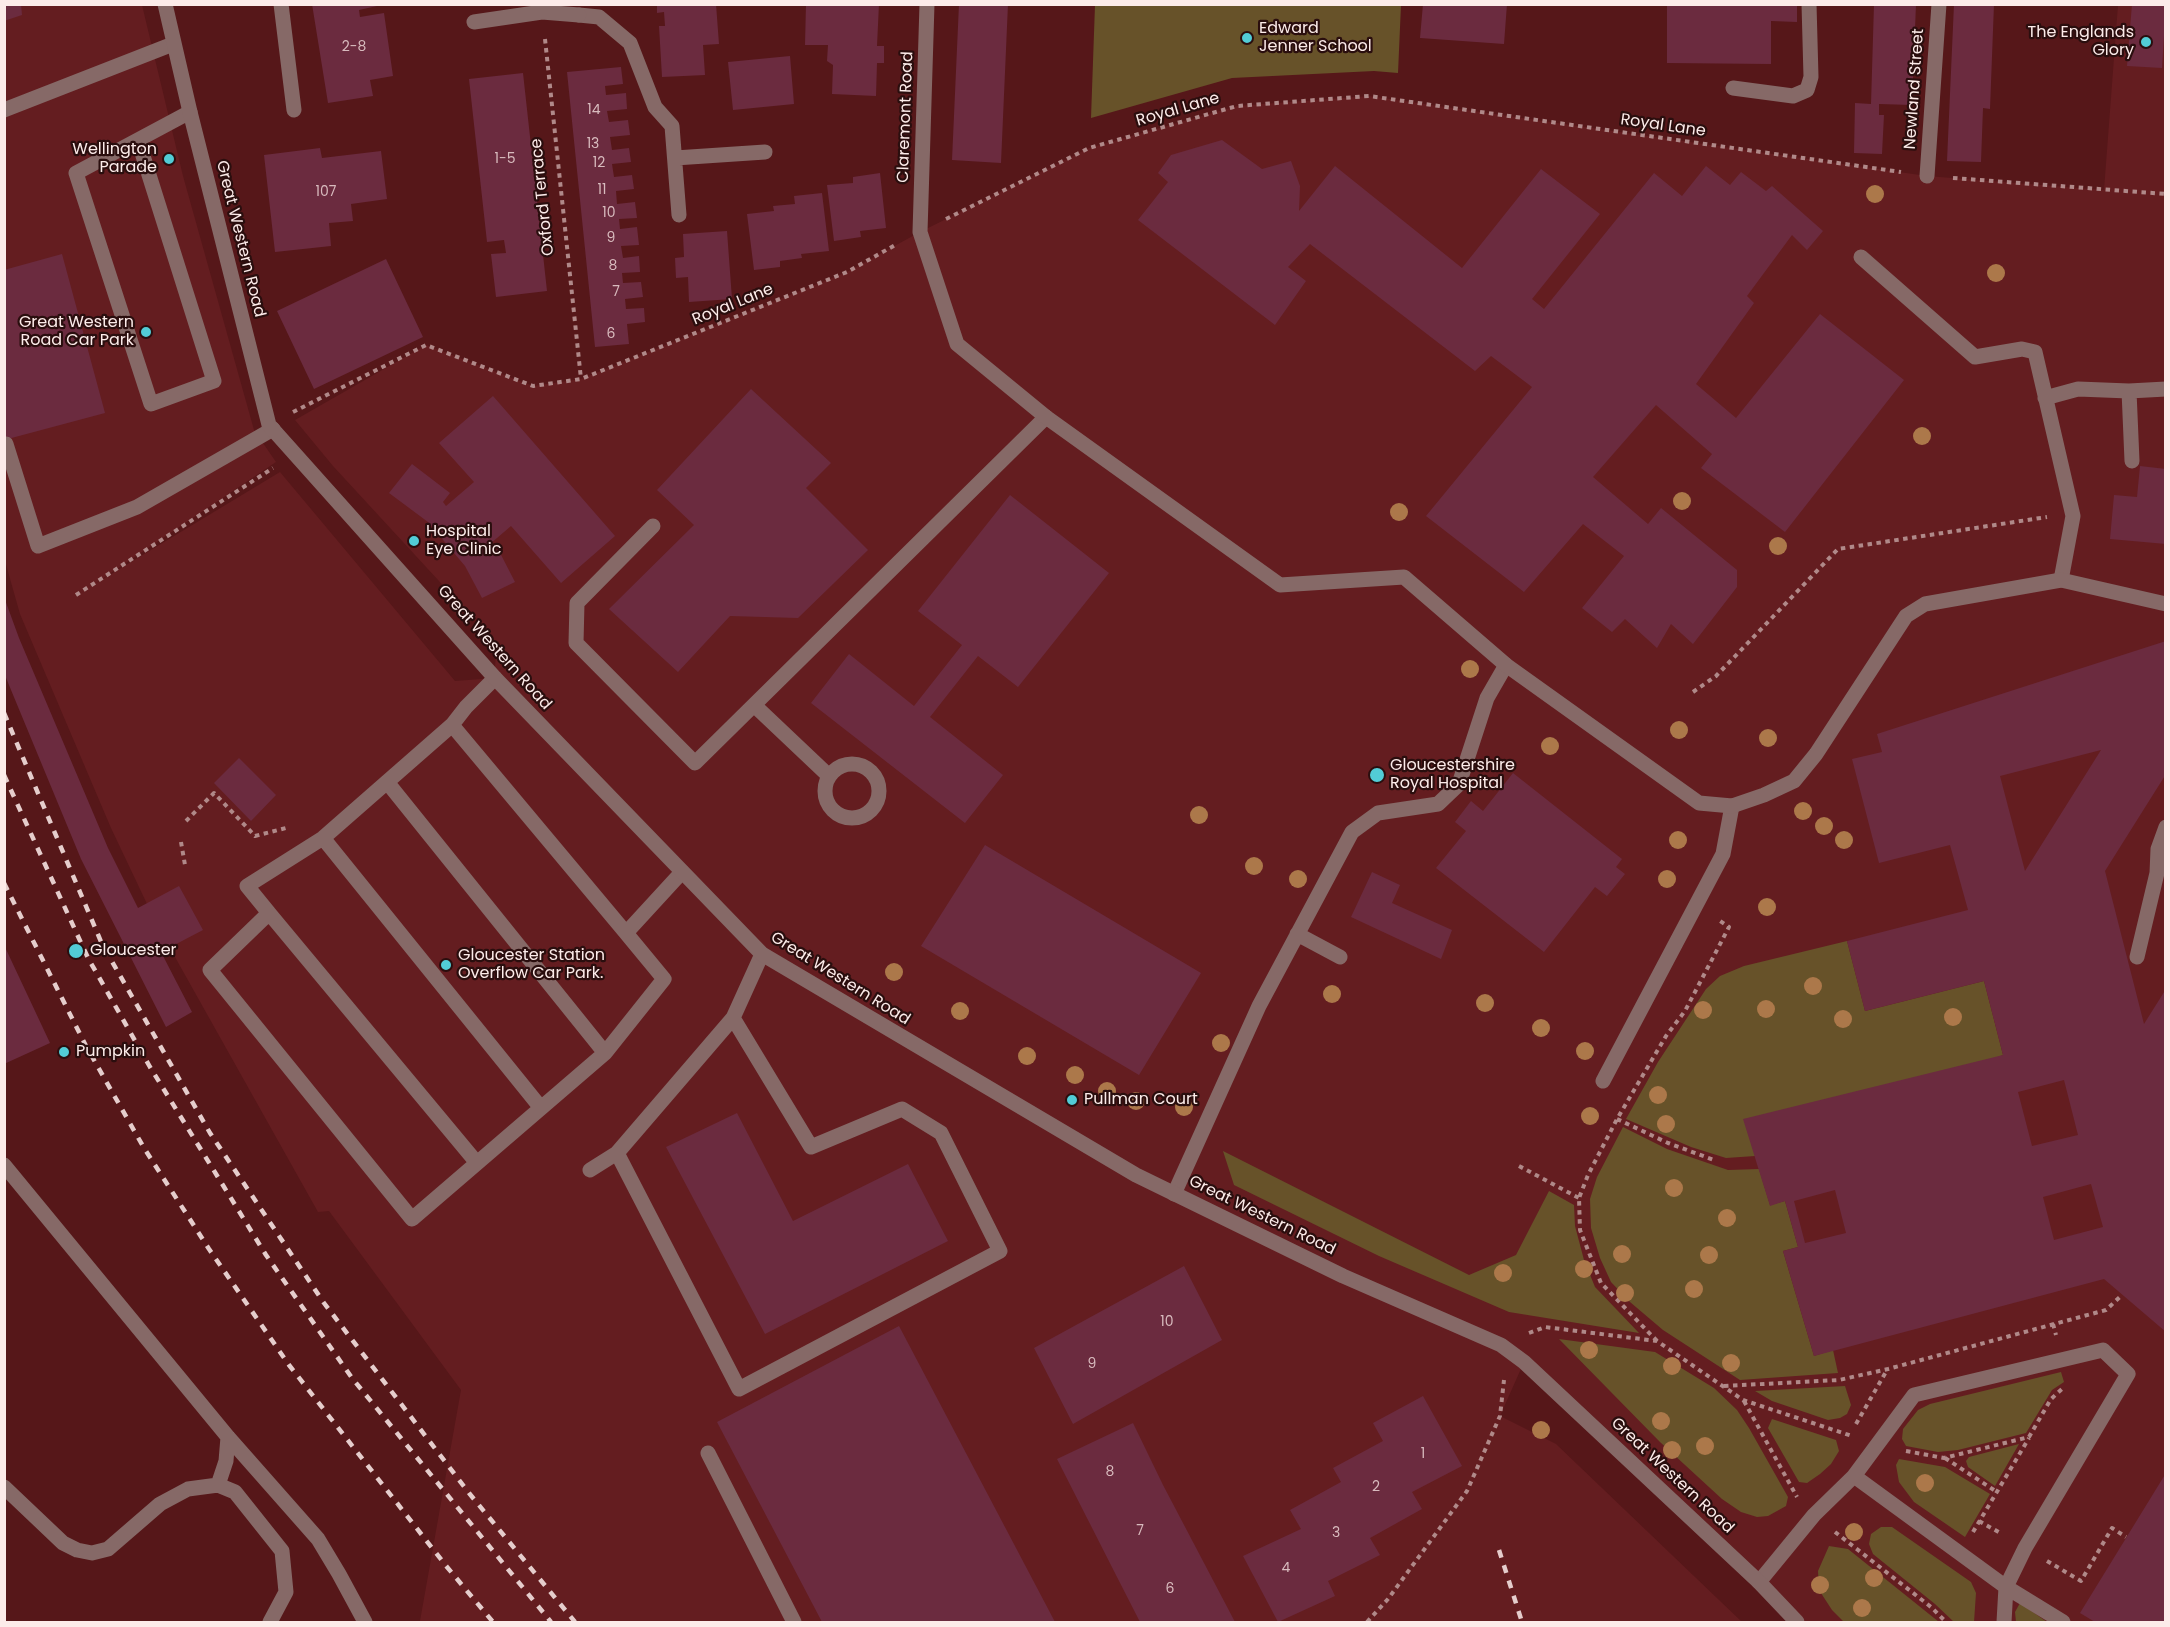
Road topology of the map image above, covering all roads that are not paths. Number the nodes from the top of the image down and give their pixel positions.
1 (165, 4) edge
2 (282, 4) edge
3 (927, 4) edge
4 (1809, 4) edge
5 (1939, 4) edge
6 (541, 8) edge
7 (474, 22) dead end
8 (173, 44) junction
9 (1733, 88) dead end
10 (4, 110) edge
11 (294, 110) dead end
12 (190, 112) junction
13 (138, 140) junction
14 (765, 152) dead end
15 (675, 158) junction
16 (1927, 176) road end
17 (679, 214) dead end
18 (1861, 257) dead end
19 (2166, 389) edge
20 (2129, 391) junction
21 (2045, 398) junction
22 (1046, 417) junction
23 (271, 427) junction
24 (6, 444) dead end
25 (2132, 461) dead end
26 (653, 526) dead end
27 (2061, 580) junction
28 (2166, 604) edge
29 (1506, 665) junction
30 (495, 678) junction
31 (754, 705) junction
32 (452, 725) junction
33 (829, 776) dead end
34 (387, 782) junction
35 (1732, 806) junction
36 (2166, 827) edge
37 (323, 838) junction
38 (682, 872) junction
39 (269, 913) junction
40 (626, 933) junction
41 (1297, 934) junction
42 (762, 954) junction
43 (1340, 957) dead end
44 (2137, 957) dead end
45 (733, 1018) junction
46 (604, 1053) junction
47 (1603, 1081) dead end
48 (541, 1108) junction
49 (617, 1153) junction
50 (477, 1163) junction
51 (4, 1165) edge
52 (590, 1170) dead end
53 (1174, 1194) junction
54 (228, 1437) junction
55 (708, 1453) dead end
56 (1854, 1476) junction
57 (218, 1485) junction
58 (4, 1487) edge
59 (1759, 1582) junction
60 (2006, 1587) junction
61 (270, 1623) edge
62 (365, 1623) edge
63 (794, 1623) edge
64 (1797, 1623) edge
65 (2004, 1623) edge
66 (2063, 1623) edge

1 - 8 street, Great Western Road
2 - 11 street
3 - 22 street, Claremont Road
4 - 9 street
5 - 16 street, Newland Street
6 - 7 street
6 - 15 street
8 - 10 street
8 - 12 street, Great Western Road
12 - 13 street
12 - 23 street, Great Western Road
13 - 13 street
14 - 15 street
15 - 17 street
18 - 21 street
19 - 20 street
20 - 21 street
20 - 25 street
21 - 27 street
22 - 29 street
22 - 31 street
23 - 24 street
23 - 30 street, Great Western Road
26 - 31 street
27 - 28 street
27 - 35 street
29 - 35 street
29 - 41 street
30 - 32 street
30 - 38 street, Great Western Road
31 - 33 street
32 - 34 street
32 - 40 street
34 - 37 street
34 - 46 street
35 - 47 street
36 - 44 street
37 - 39 street
37 - 48 street
38 - 40 street
38 - 42 street, Great Western Road
39 - 50 street
39 - 50 street
40 - 46 street
41 - 43 street
41 - 53 street
42 - 45 street
42 - 53 street, Great Western Road
45 - 49 street
45 - 49 street
46 - 48 street
48 - 50 street
49 - 52 street
51 - 54 street
53 - 59 street, Great Western Road
54 - 57 street
54 - 62 street
55 - 63 street
56 - 59 street
56 - 60 street
56 - 60 street
57 - 58 street
57 - 61 street
59 - 64 street, Great Western Road
60 - 65 street
60 - 66 street

